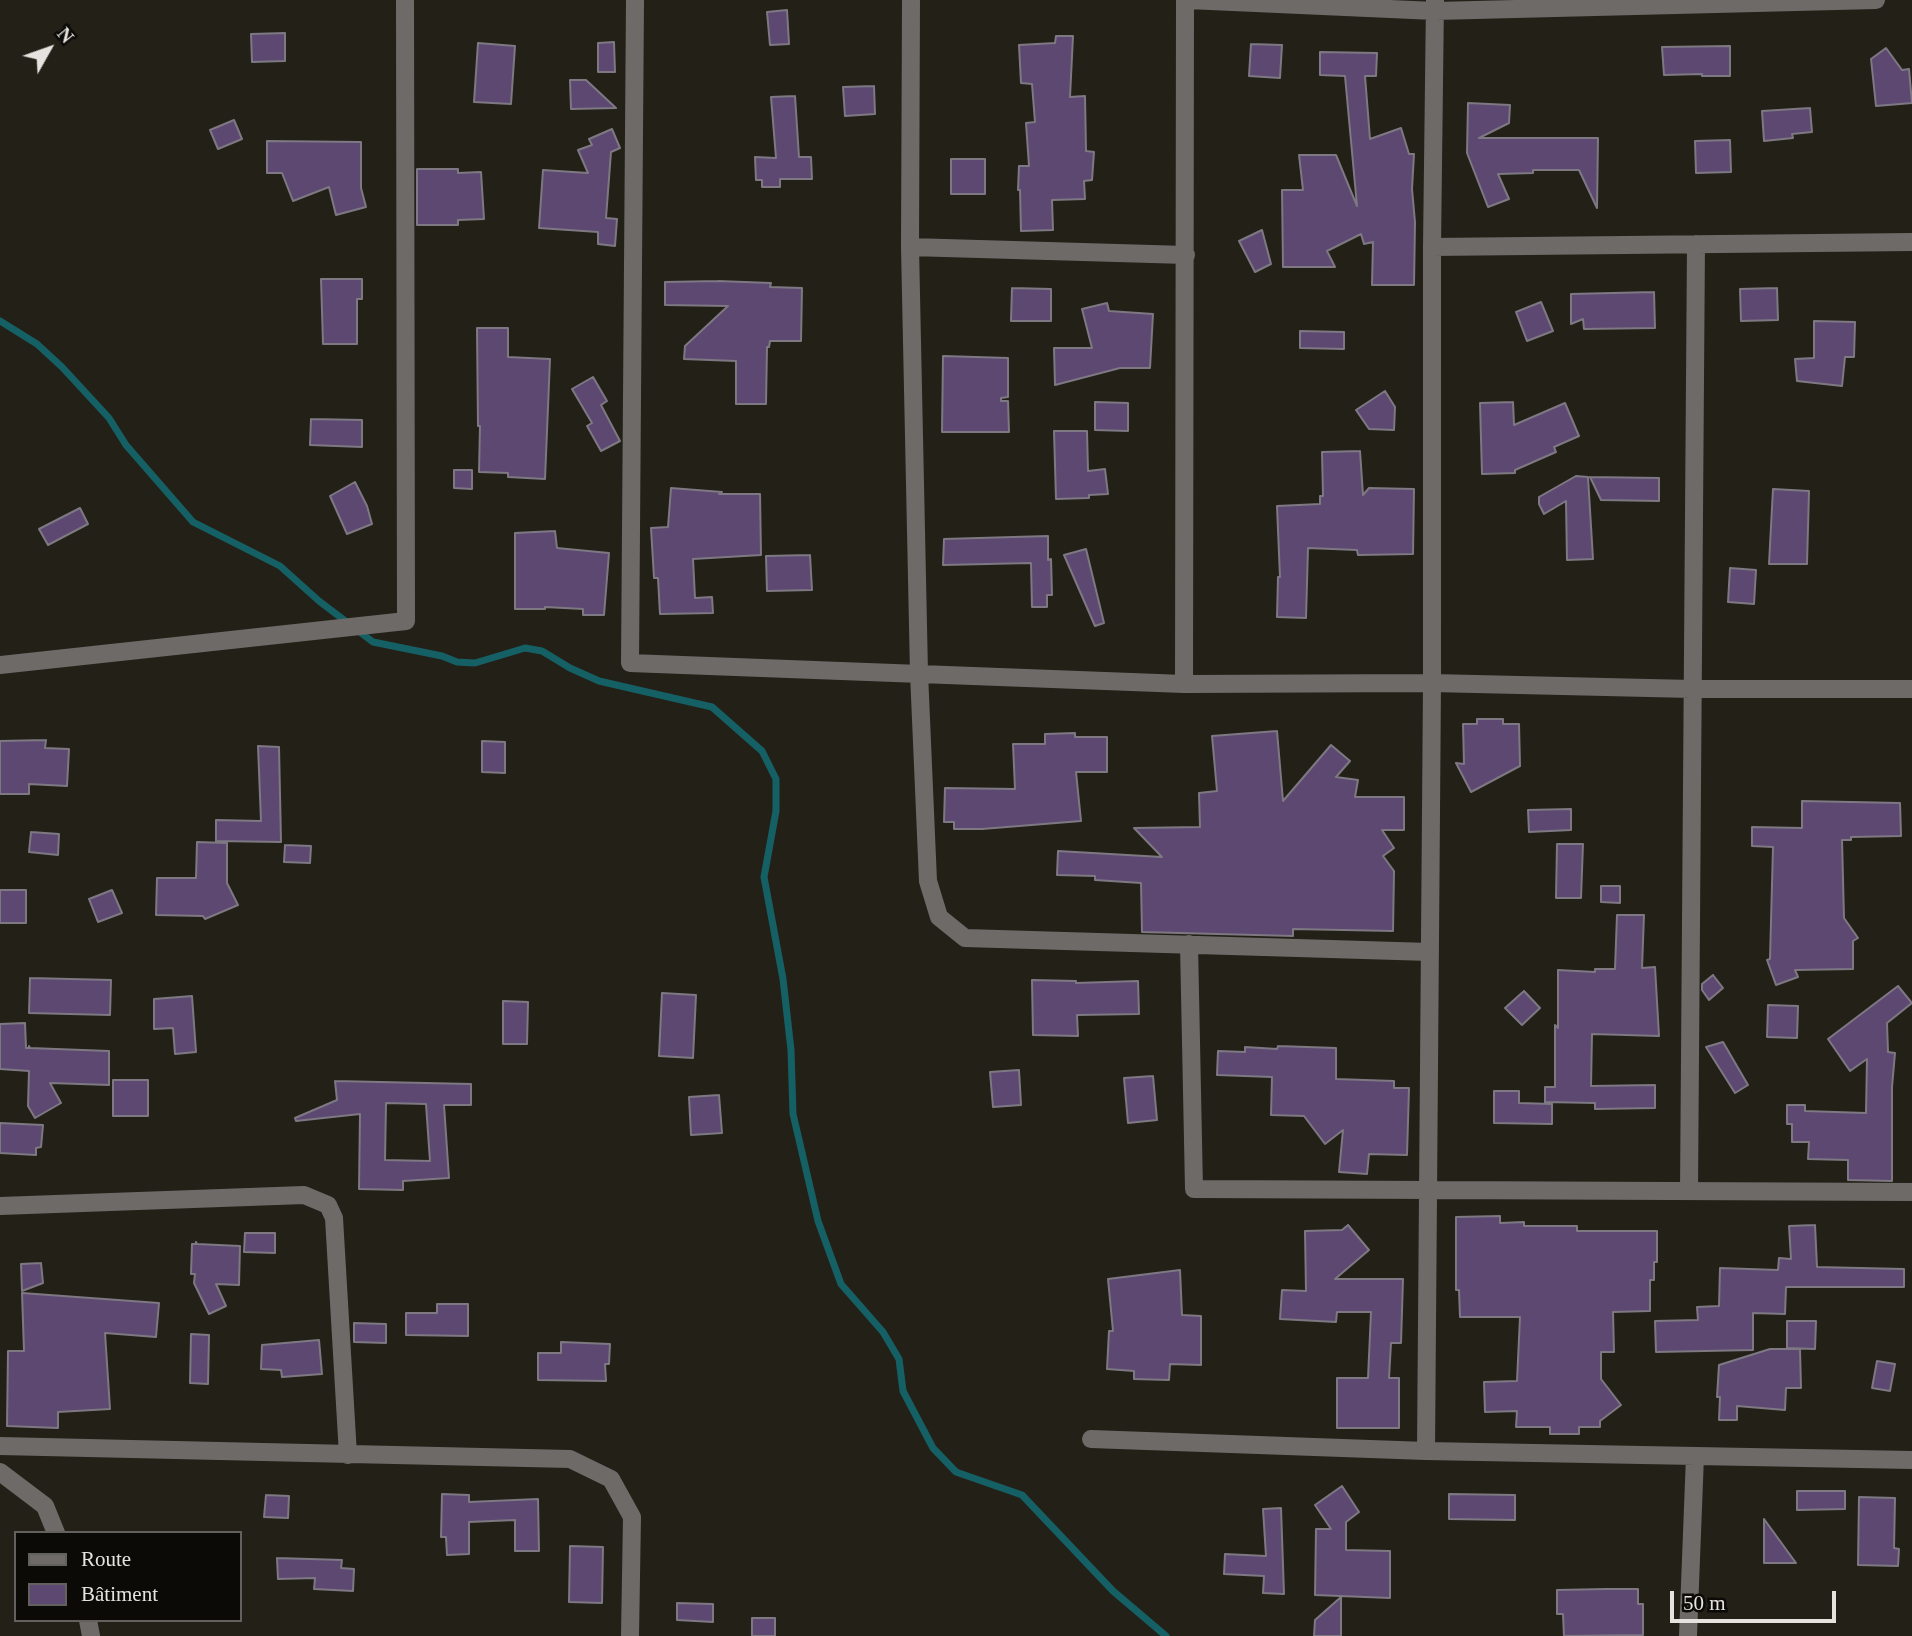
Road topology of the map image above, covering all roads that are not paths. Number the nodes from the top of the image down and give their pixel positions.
1 (405, 0) edge
2 (635, 0) edge
3 (911, 0) edge
4 (1186, 0) edge
5 (1876, 0) edge
6 (1435, 6) edge
7 (1912, 242) edge
8 (1696, 244) junction
9 (910, 247) junction
10 (1432, 247) junction
11 (1186, 255) junction
12 (0, 665) edge
13 (919, 673) junction
14 (1432, 683) junction
15 (1184, 684) junction
16 (1692, 689) junction
17 (1912, 689) edge
18 (1189, 944) junction
19 (1430, 952) junction
20 (1428, 1191) junction
21 (1689, 1191) junction
22 (1912, 1192) edge
23 (0, 1206) edge
24 (1091, 1439) dead end
25 (0, 1446) edge
26 (1426, 1451) junction
27 (348, 1455) junction
28 (1695, 1456) junction
29 (1912, 1460) edge
30 (0, 1472) edge
31 (55, 1531) edge
32 (631, 1636) edge
33 (1688, 1636) edge

1 - 12 street
2 - 13 street
3 - 9 street
4 - 6 street
4 - 11 street
5 - 6 street
6 - 10 street
7 - 8 street
8 - 10 street
8 - 16 street
9 - 11 street
9 - 13 street
10 - 14 street
11 - 15 street
13 - 15 street
13 - 18 street
14 - 15 street
14 - 16 street
14 - 19 street
16 - 17 street
16 - 21 street
18 - 19 street
18 - 20 street
19 - 20 street
20 - 21 street
20 - 26 street
21 - 22 street
23 - 27 street
24 - 26 street
25 - 27 street
26 - 28 street
27 - 32 street
28 - 29 street
28 - 33 street
30 - 31 street

